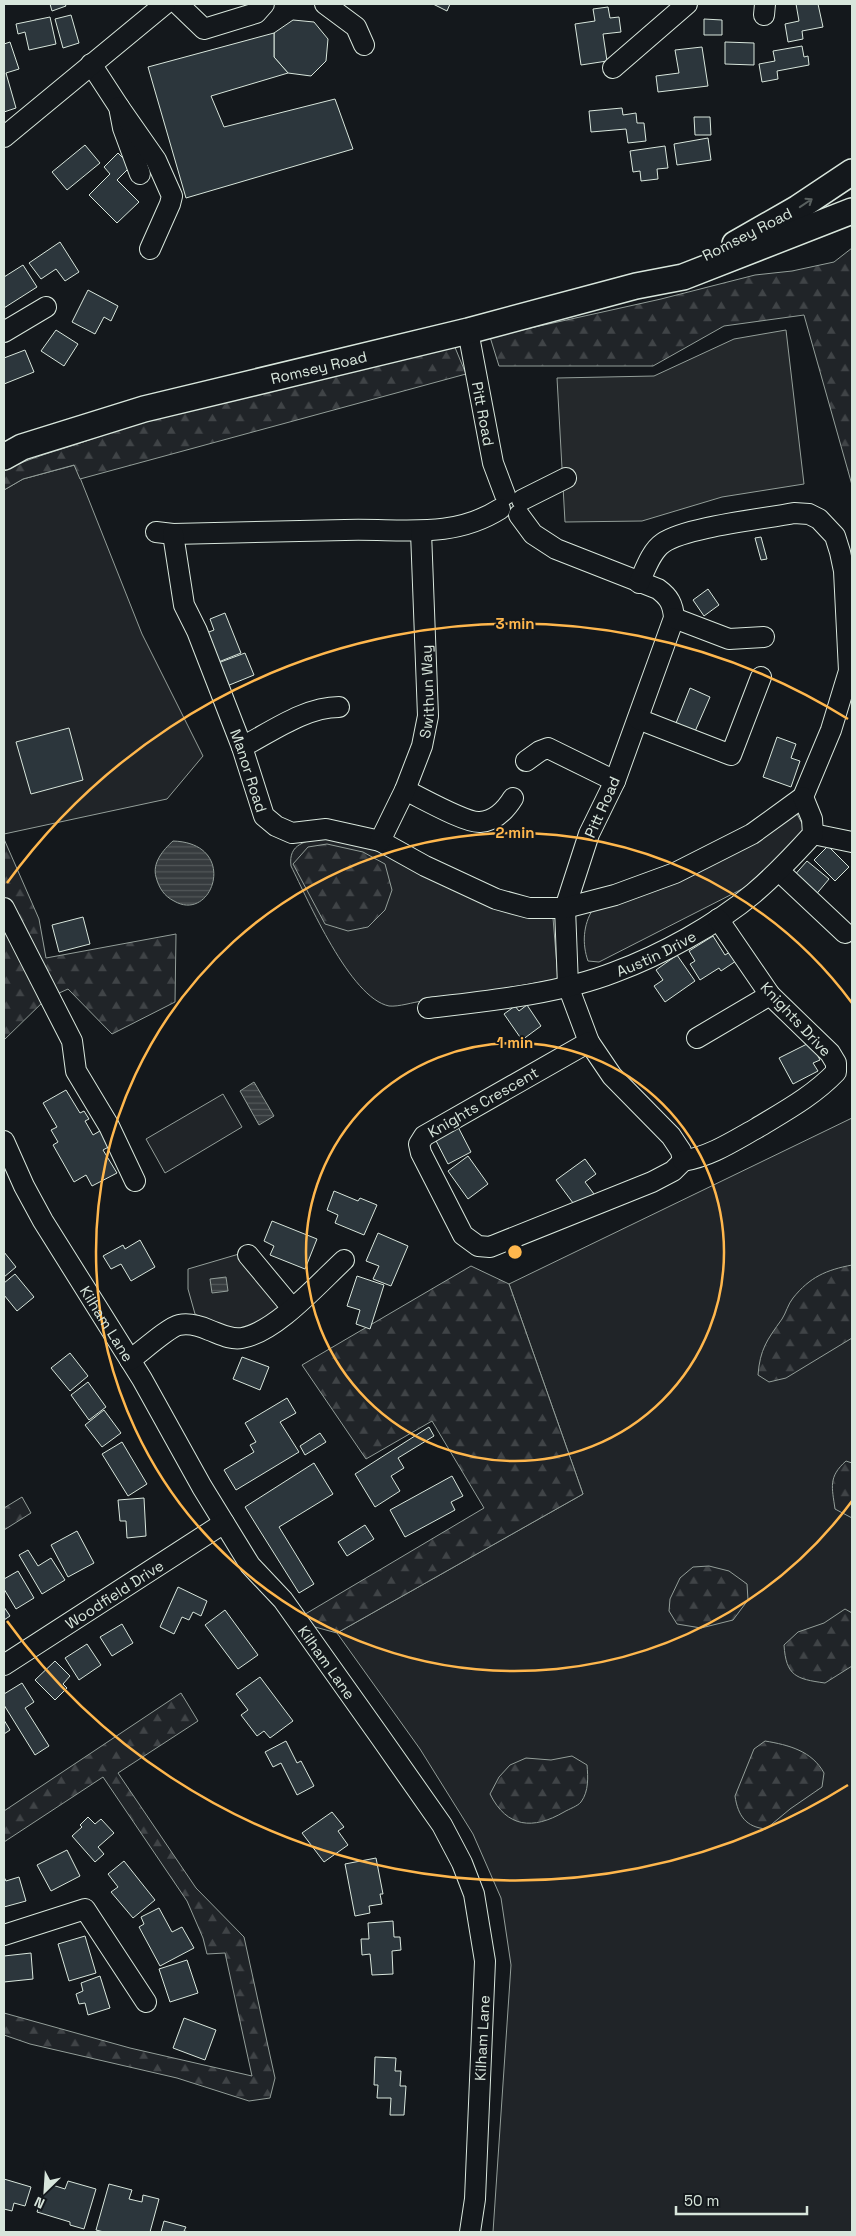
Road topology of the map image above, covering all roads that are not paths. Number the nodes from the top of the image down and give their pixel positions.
1 (165, 4) edge
2 (178, 4) edge
3 (264, 4) edge
4 (325, 4) edge
5 (687, 4) edge
6 (364, 45) dead end
7 (91, 64) junction
8 (612, 68) dead end
9 (119, 107) junction
10 (4, 137) edge
11 (852, 172) edge
12 (140, 174) dead end
13 (852, 211) edge
14 (150, 249) dead end
15 (636, 286) junction
16 (46, 307) dead end
17 (468, 331) junction
18 (4, 332) edge
19 (4, 457) edge
20 (566, 478) dead end
21 (511, 505) junction
22 (421, 532) junction
23 (639, 583) junction
24 (674, 618) junction
25 (764, 637) dead end
26 (761, 677) dead end
27 (339, 707) dead end
28 (638, 719) junction
29 (242, 747) junction
30 (526, 761) dead end
31 (615, 781) junction
32 (405, 790) junction
33 (804, 797) junction
34 (513, 798) dead end
35 (813, 834) junction
36 (380, 841) junction
37 (852, 842) edge
38 (779, 871) junction
39 (4, 908) edge
40 (566, 908) junction
41 (718, 919) junction
42 (845, 933) dead end
43 (568, 986) junction
44 (770, 995) junction
45 (428, 1008) dead end
46 (697, 1038) dead end
47 (589, 1042) junction
48 (4, 1142) edge
49 (683, 1161) junction
50 (135, 1181) dead end
51 (248, 1255) dead end
52 (344, 1260) dead end
53 (292, 1308) junction
54 (130, 1360) junction
55 (224, 1523) junction
56 (4, 1665) edge
57 (4, 1935) edge
58 (146, 2002) dead end
59 (470, 2232) edge

1 - 7 street
2 - 3 street
4 - 6 street
5 - 8 street
7 - 9 street
7 - 10 street
9 - 12 street
9 - 14 street
15 -> 11 main road, Romsey Road
13 - 15 main road, Romsey Road
15 - 17 main road, Romsey Road
16 - 18 street
17 - 19 main road, Romsey Road
17 - 21 street, Pitt Road
20 - 21 street, Manor Road
21 - 22 street, Manor Road
21 - 23 street, Pitt Road
22 - 29 street, Manor Road
22 - 32 street, Swithun Way
23 - 24 street, Pitt Road
23 - 33 street
24 - 25 street
24 - 28 street, Pitt Road
26 - 28 street
27 - 29 street
28 - 31 street, Pitt Road
29 - 36 street, Manor Road
30 - 31 street
31 - 40 street, Pitt Road
32 - 34 street
32 - 36 street, Swithun Way
33 - 35 street
33 - 40 street, Manor Road
35 - 37 street
35 - 38 street, Austin Drive
36 - 40 street, Manor Road
38 - 41 street, Austin Drive
38 - 42 street
39 - 50 street
40 - 43 street, Pitt Road
41 - 43 street, Austin Drive
41 - 44 street, Knights Drive
43 - 45 street, Austin Drive
43 - 47 street, Pitt Road
44 - 46 street
44 - 49 street, Knights Drive
47 - 49 street, Pitt Road
47 - 49 street, Knights Crescent
48 - 54 street, Kilham Lane
51 - 53 street
52 - 53 street
53 - 54 street
54 - 55 street, Kilham Lane
55 - 56 street, Woodfield Drive
55 - 59 street, Kilham Lane
57 - 58 street

